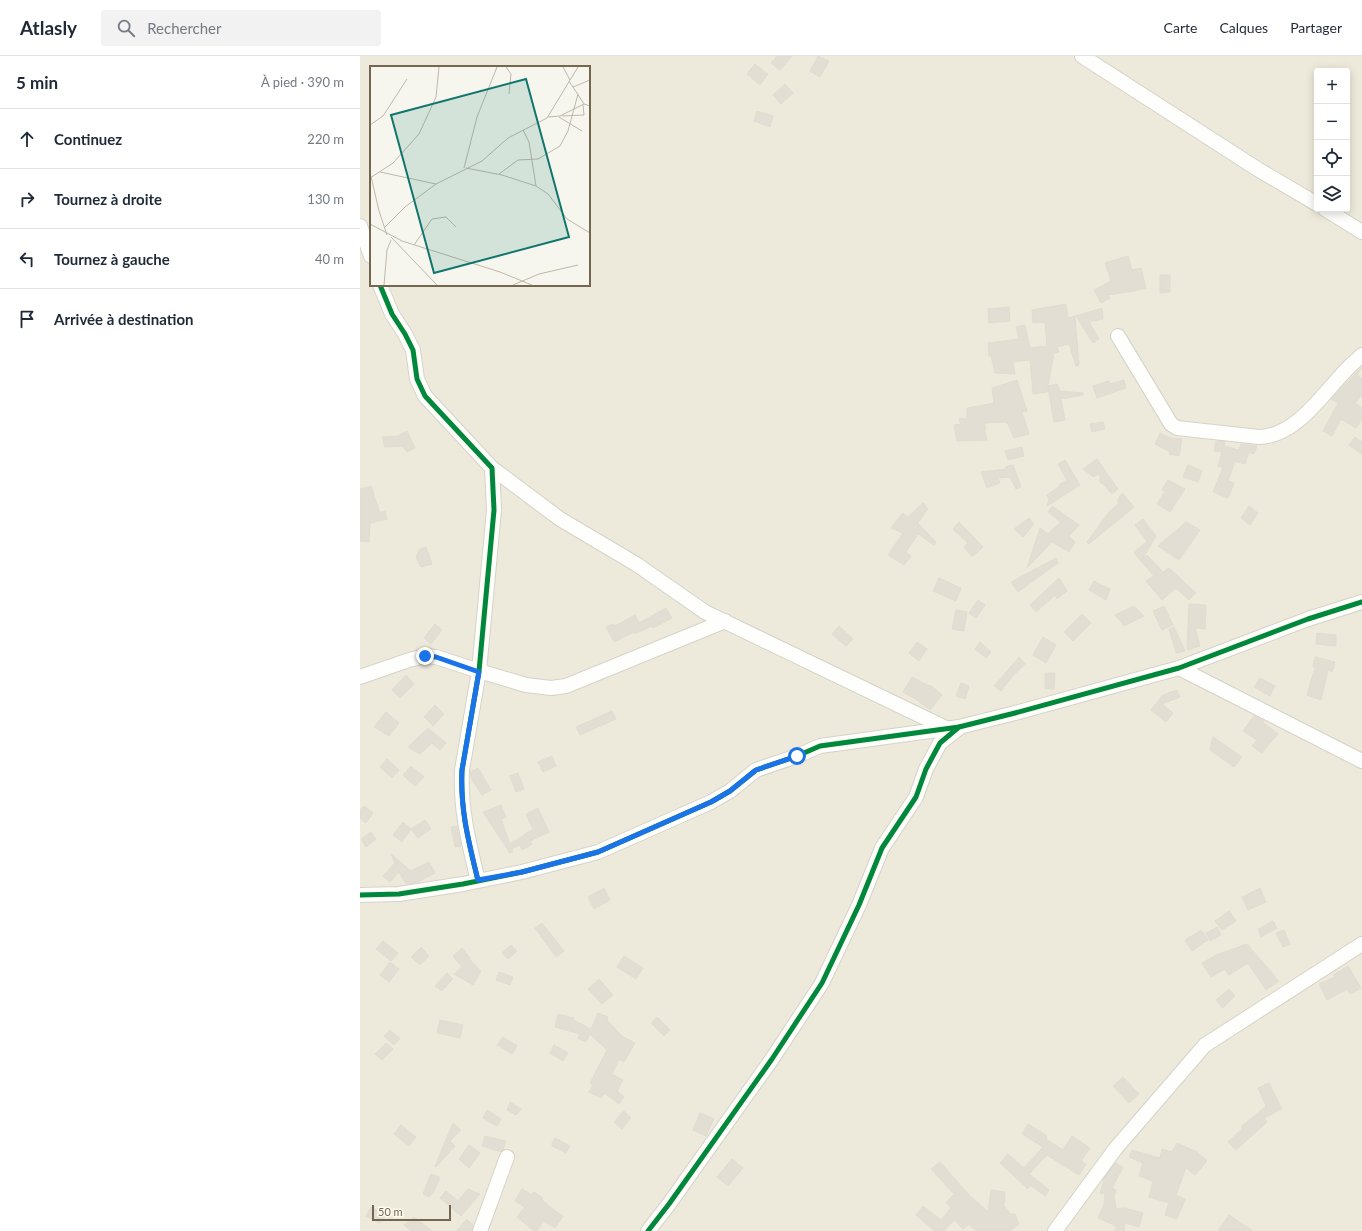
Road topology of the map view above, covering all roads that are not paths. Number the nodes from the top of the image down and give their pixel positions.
1 (1082, 56) edge
2 (1314, 202) edge
3 (1330, 212) edge
4 (360, 226) edge
5 (1362, 232) edge
6 (370, 253) edge
7 (380, 286) edge
8 (1118, 336) dead end
9 (1362, 355) edge
10 (492, 468) junction
11 (1362, 602) edge
12 (725, 621) junction
13 (1179, 668) junction
14 (479, 672) junction
15 (360, 677) edge
16 (953, 728) junction
17 (1362, 761) edge
18 (478, 880) junction
19 (360, 895) edge
20 (1362, 944) edge
21 (507, 1158) dead end
22 (480, 1231) edge
23 (648, 1231) edge
24 (1055, 1231) edge

1 - 2 street
3 - 5 street
4 - 6 street
7 - 10 street
8 - 9 street
10 - 12 street
10 - 14 street
11 - 13 street
12 - 14 street
12 - 16 street
13 - 16 street
13 - 17 street
14 - 15 street
14 - 18 street
16 - 18 street
16 - 23 street
18 - 19 street
20 - 24 street
21 - 22 street

